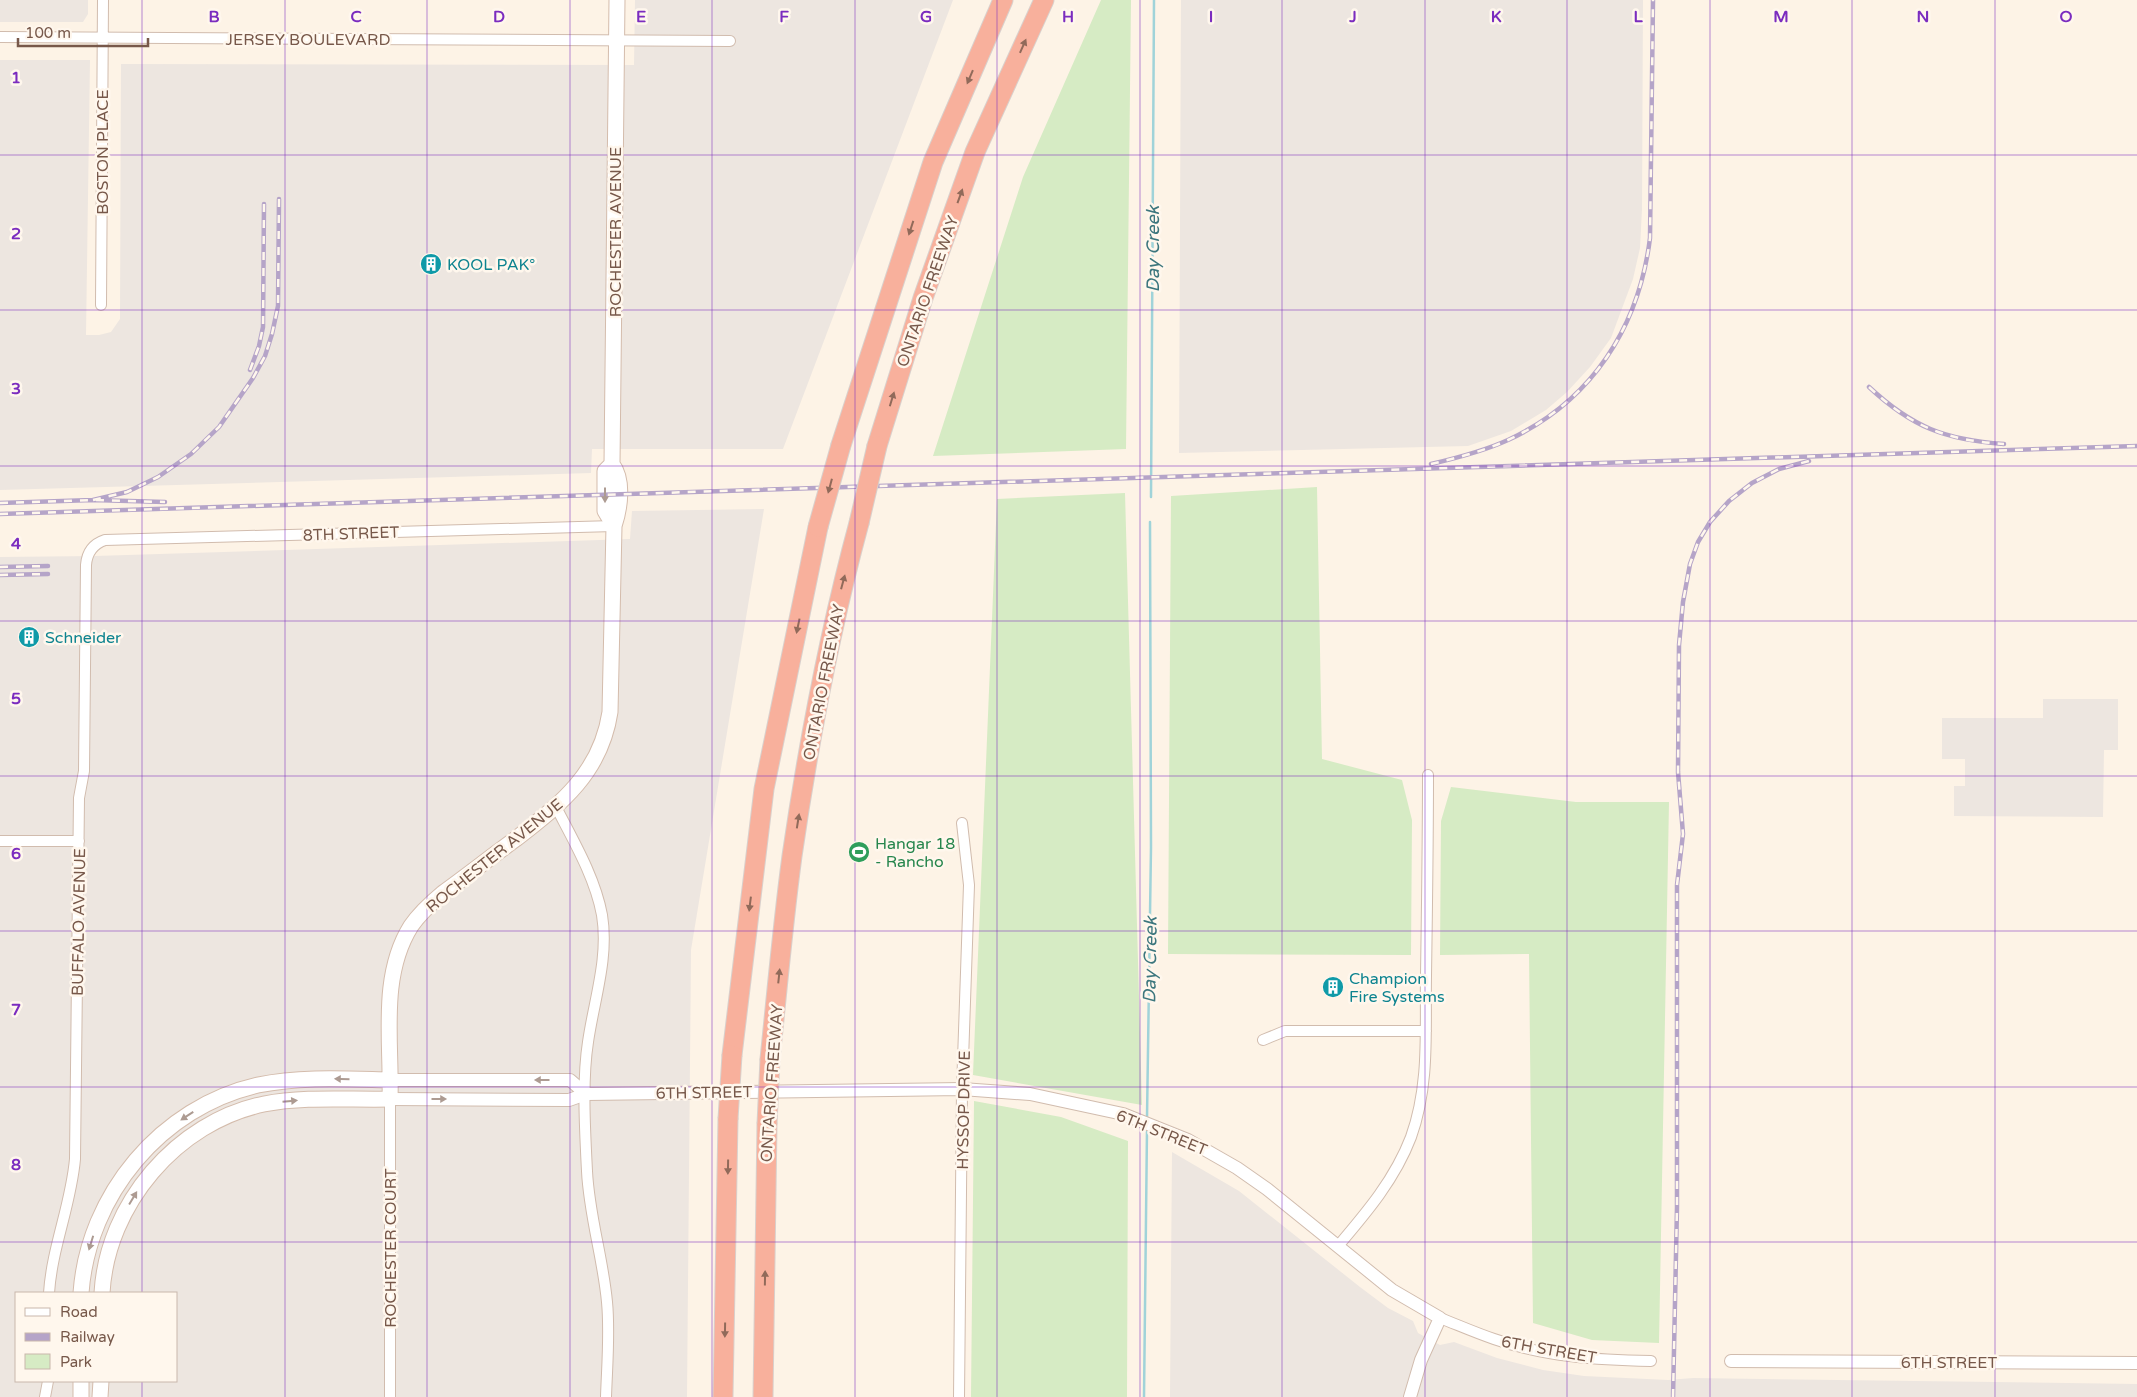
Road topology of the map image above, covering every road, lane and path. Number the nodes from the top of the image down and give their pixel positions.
1 (103, 0) edge
2 (617, 0) edge
3 (1003, 0) edge
4 (1044, 0) edge
5 (0, 37) edge
6 (103, 38) junction
7 (617, 40) junction
8 (730, 41) dead end
9 (101, 305) dead end
10 (614, 526) junction
11 (91, 549) joint
12 (1428, 775) dead end
13 (556, 807) junction
14 (962, 823) dead end
15 (0, 841) edge
16 (79, 841) junction
17 (1426, 1030) junction
18 (1263, 1040) dead end
19 (391, 1080) junction
20 (962, 1089) junction
21 (586, 1094) junction
22 (390, 1099) junction
23 (1338, 1246) junction
24 (49, 1292) edge
25 (81, 1292) edge
26 (102, 1292) edge
27 (1440, 1318) junction
28 (1651, 1361) dead end
29 (1731, 1361) dead end
30 (2137, 1364) edge
31 (48, 1382) edge
32 (81, 1382) edge
33 (101, 1382) edge
34 (45, 1397) edge
35 (80, 1397) edge
36 (100, 1397) edge
37 (390, 1397) edge
38 (606, 1397) edge
39 (724, 1397) edge
40 (763, 1397) edge
41 (959, 1397) edge
42 (1410, 1397) edge

1 - 6 street, BOSTON PLACE
2 - 7 main road, ROCHESTER AVENUE
3 -> 39 highway, ONTARIO FREEWAY, bridge
40 -> 4 highway, ONTARIO FREEWAY, bridge
5 - 6 street, JERSEY BOULEVARD
6 - 7 street, JERSEY BOULEVARD
6 - 9 street, BOSTON PLACE
7 - 8 street, JERSEY BOULEVARD
7 - 10 main road, ROCHESTER AVENUE
10 - 11 street, 8TH STREET
10 - 13 main road, ROCHESTER AVENUE
11 - 16 street, BUFFALO AVENUE
12 - 17 street
13 - 19 main road, ROCHESTER AVENUE
13 - 21 street
14 - 20 street, HYSSOP DRIVE
15 - 16 street
16 - 24 street, BUFFALO AVENUE
17 - 18 street
17 - 23 street
21 -> 19 street
19 - 22 main road, ROCHESTER AVENUE
19 -> 25 main road
20 - 21 street, 6TH STREET
20 - 23 street, 6TH STREET
20 - 41 street, HYSSOP DRIVE
22 -> 21 street, 6TH STREET
21 - 38 street
26 -> 22 main road, 6TH STREET
22 - 37 street, ROCHESTER COURT
23 - 27 street, 6TH STREET
27 - 28 street, 6TH STREET
27 - 42 street
29 - 30 street, 6TH STREET
31 - 34 street
32 - 35 main road
33 - 36 main road

